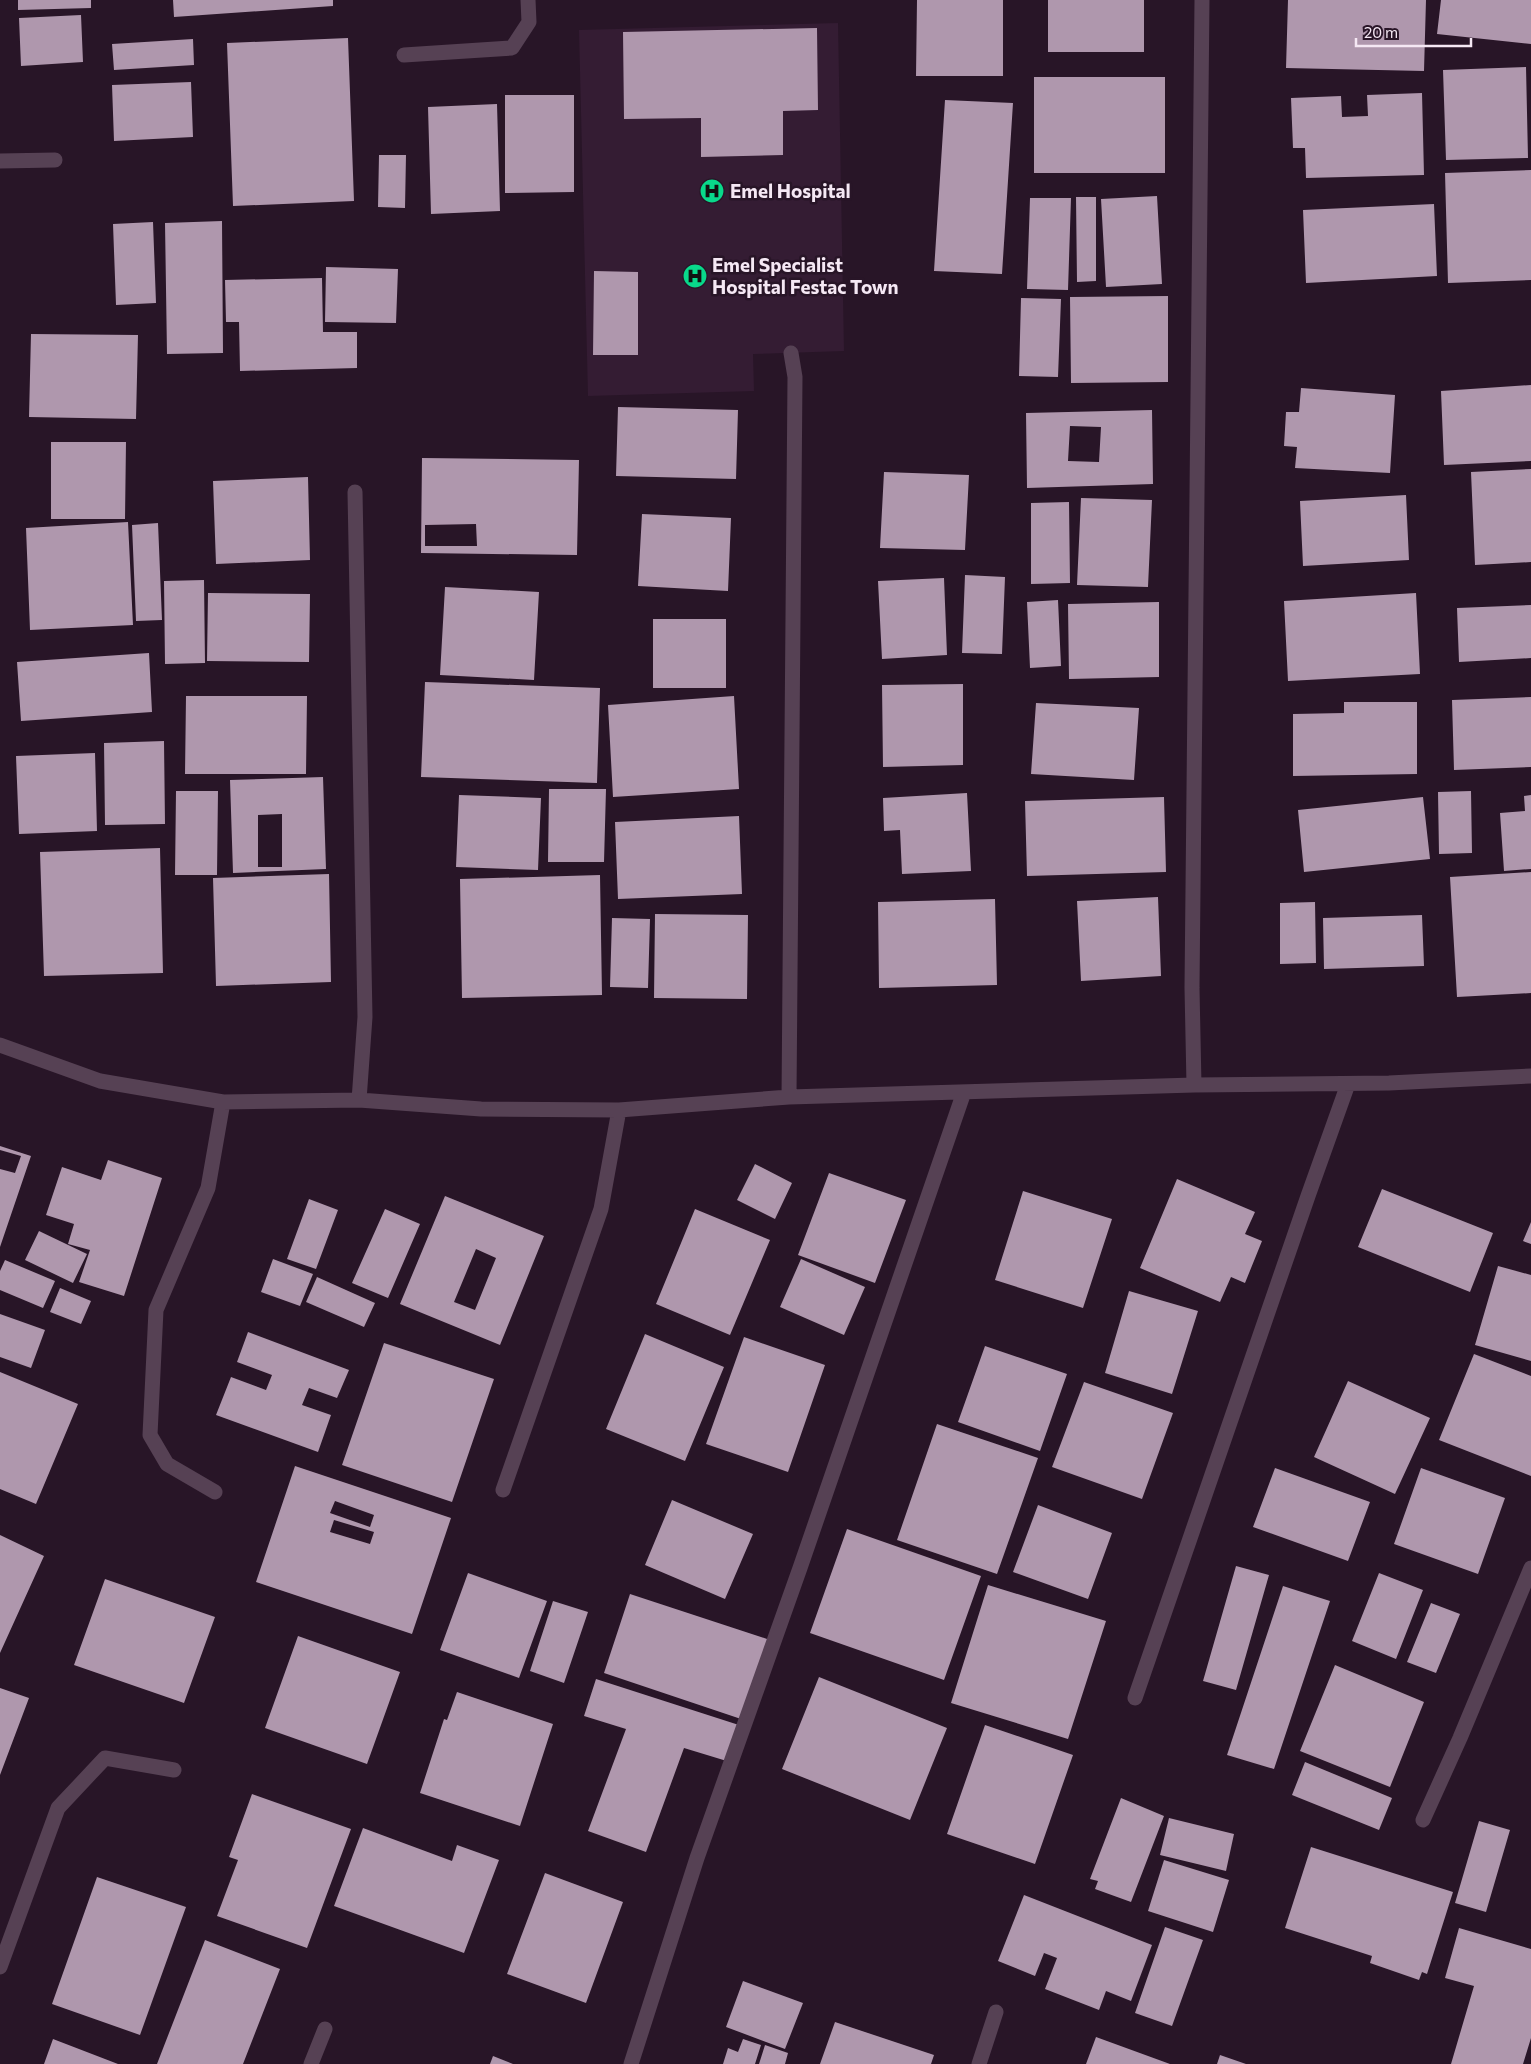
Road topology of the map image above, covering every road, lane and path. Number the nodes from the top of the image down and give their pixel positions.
1 (528, 0) edge
2 (1202, 0) edge
3 (404, 55) dead end
4 (55, 160) dead end
5 (0, 161) edge
6 (791, 353) dead end
7 (355, 492) dead end
8 (0, 1045) edge
9 (1531, 1076) edge
10 (1348, 1084) junction
11 (1194, 1085) junction
12 (964, 1092) junction
13 (789, 1097) junction
14 (359, 1100) junction
15 (223, 1102) junction
16 (619, 1110) junction
17 (503, 1490) dead end
18 (215, 1492) dead end
19 (1531, 1568) edge
20 (1135, 1698) dead end
21 (174, 1770) dead end
22 (1423, 1820) dead end
23 (0, 1967) edge
24 (996, 2012) dead end
25 (325, 2029) dead end
26 (311, 2064) edge
27 (632, 2064) edge
28 (979, 2064) edge

1 - 3 street
2 - 11 street
4 - 5 street
6 - 13 street
7 - 14 street
8 - 15 street
9 - 10 street
10 - 11 street
10 - 20 street
11 - 12 street
12 - 13 street
12 - 27 street
13 - 16 street
14 - 15 street
14 - 16 street
15 - 18 street
16 - 17 street
19 - 22 street
21 - 23 street
24 - 28 street
25 - 26 street

